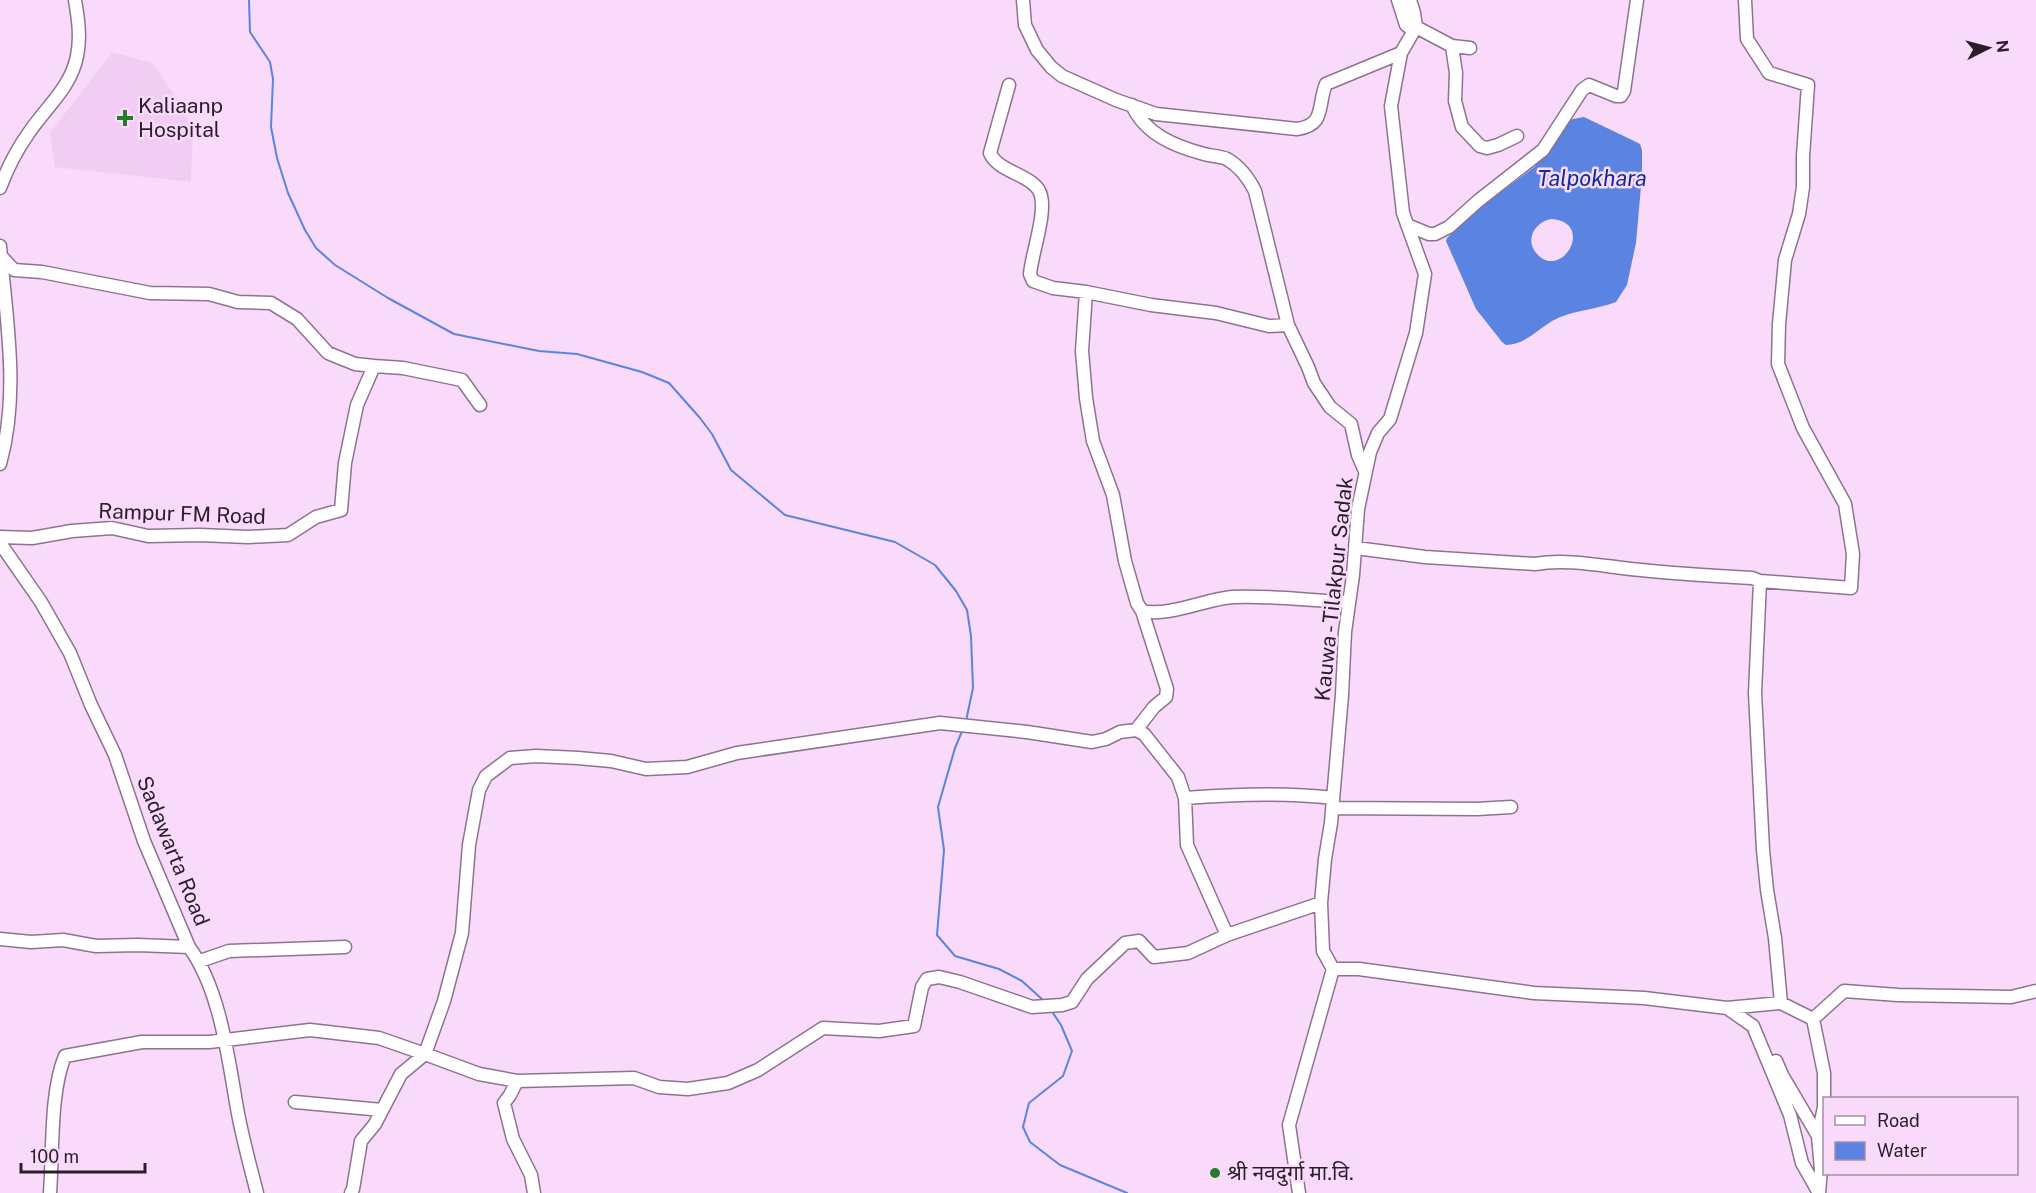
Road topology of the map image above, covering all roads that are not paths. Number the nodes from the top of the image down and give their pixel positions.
1 (75, 0) edge
2 (1023, 0) edge
3 (1398, 0) edge
4 (1410, 0) edge
5 (1637, 0) edge
6 (1745, 0) edge
7 (1416, 27) junction
8 (1452, 46) junction
9 (1470, 48) dead end
10 (1401, 53) junction
11 (1009, 85) dead end
12 (1132, 105) junction
13 (1517, 136) dead end
14 (0, 188) edge
15 (1407, 225) junction
16 (0, 252) edge
17 (1086, 292) junction
18 (1288, 325) junction
19 (374, 366) junction
20 (480, 405) dead end
21 (0, 464) edge
22 (1365, 472) junction
23 (0, 537) edge
24 (0, 543) edge
25 (1356, 548) junction
26 (1760, 581) junction
27 (1349, 602) junction
28 (1142, 611) junction
29 (1136, 730) junction
30 (1185, 798) junction
31 (1333, 803) junction
32 (1511, 807) dead end
33 (1321, 903) junction
34 (1227, 935) junction
35 (0, 939) edge
36 (189, 947) junction
37 (345, 947) dead end
38 (200, 961) junction
39 (1334, 969) junction
40 (2036, 991) edge
41 (1781, 1003) junction
42 (1726, 1008) junction
43 (1813, 1019) junction
44 (1753, 1026) junction
45 (225, 1040) junction
46 (424, 1054) junction
47 (496, 1077) junction
48 (517, 1081) junction
49 (1824, 1097) edge
50 (295, 1102) dead end
51 (504, 1103) junction
52 (382, 1110) junction
53 (1823, 1112) edge
54 (1818, 1136) junction
55 (50, 1193) edge
56 (257, 1193) edge
57 (351, 1193) edge
58 (534, 1193) edge
59 (1299, 1193) edge
60 (1819, 1193) edge

1 - 14 street
2 - 12 street
3 - 7 street
4 - 7 street
5 - 15 street
6 - 26 street
7 - 8 street
7 - 10 street, Kauwa - Tilakpur Sadak
8 - 9 street
8 - 13 street
10 - 12 street
10 - 15 street, Kauwa - Tilakpur Sadak
11 - 17 street
12 - 18 street
15 - 22 street, Kauwa - Tilakpur Sadak
16 - 19 street
16 - 21 street
17 - 18 street
17 - 28 street
18 - 22 street
19 - 20 street
19 - 23 street, Rampur FM Road
22 - 25 street, Kauwa - Tilakpur Sadak
24 - 36 street, Sadawarta Road
25 - 26 street
25 - 27 street, Kauwa - Tilakpur Sadak
26 - 41 street
27 - 28 street
27 - 31 street, Kauwa - Tilakpur Sadak
28 - 29 street
29 - 30 street
29 - 46 street
30 - 31 street
30 - 34 street
31 - 32 street
31 - 33 street, Kauwa - Tilakpur Sadak
33 - 34 street
33 - 39 street, Kauwa - Tilakpur Sadak
34 - 48 street
35 - 36 street
36 - 38 street, Sadawarta Road
37 - 38 street
38 - 45 street, Sadawarta Road
39 - 42 street
39 - 59 street
40 - 43 street
41 - 42 street
41 - 43 street
42 - 44 street
43 - 49 street
44 - 54 street
44 - 60 street
45 - 46 street
45 - 55 street
45 - 56 street, Sadawarta Road
46 - 47 street
46 - 52 street
47 - 48 street
47 - 51 street
48 - 51 street
50 - 52 street
51 - 58 street
52 - 57 street
53 - 54 street
54 - 60 street

